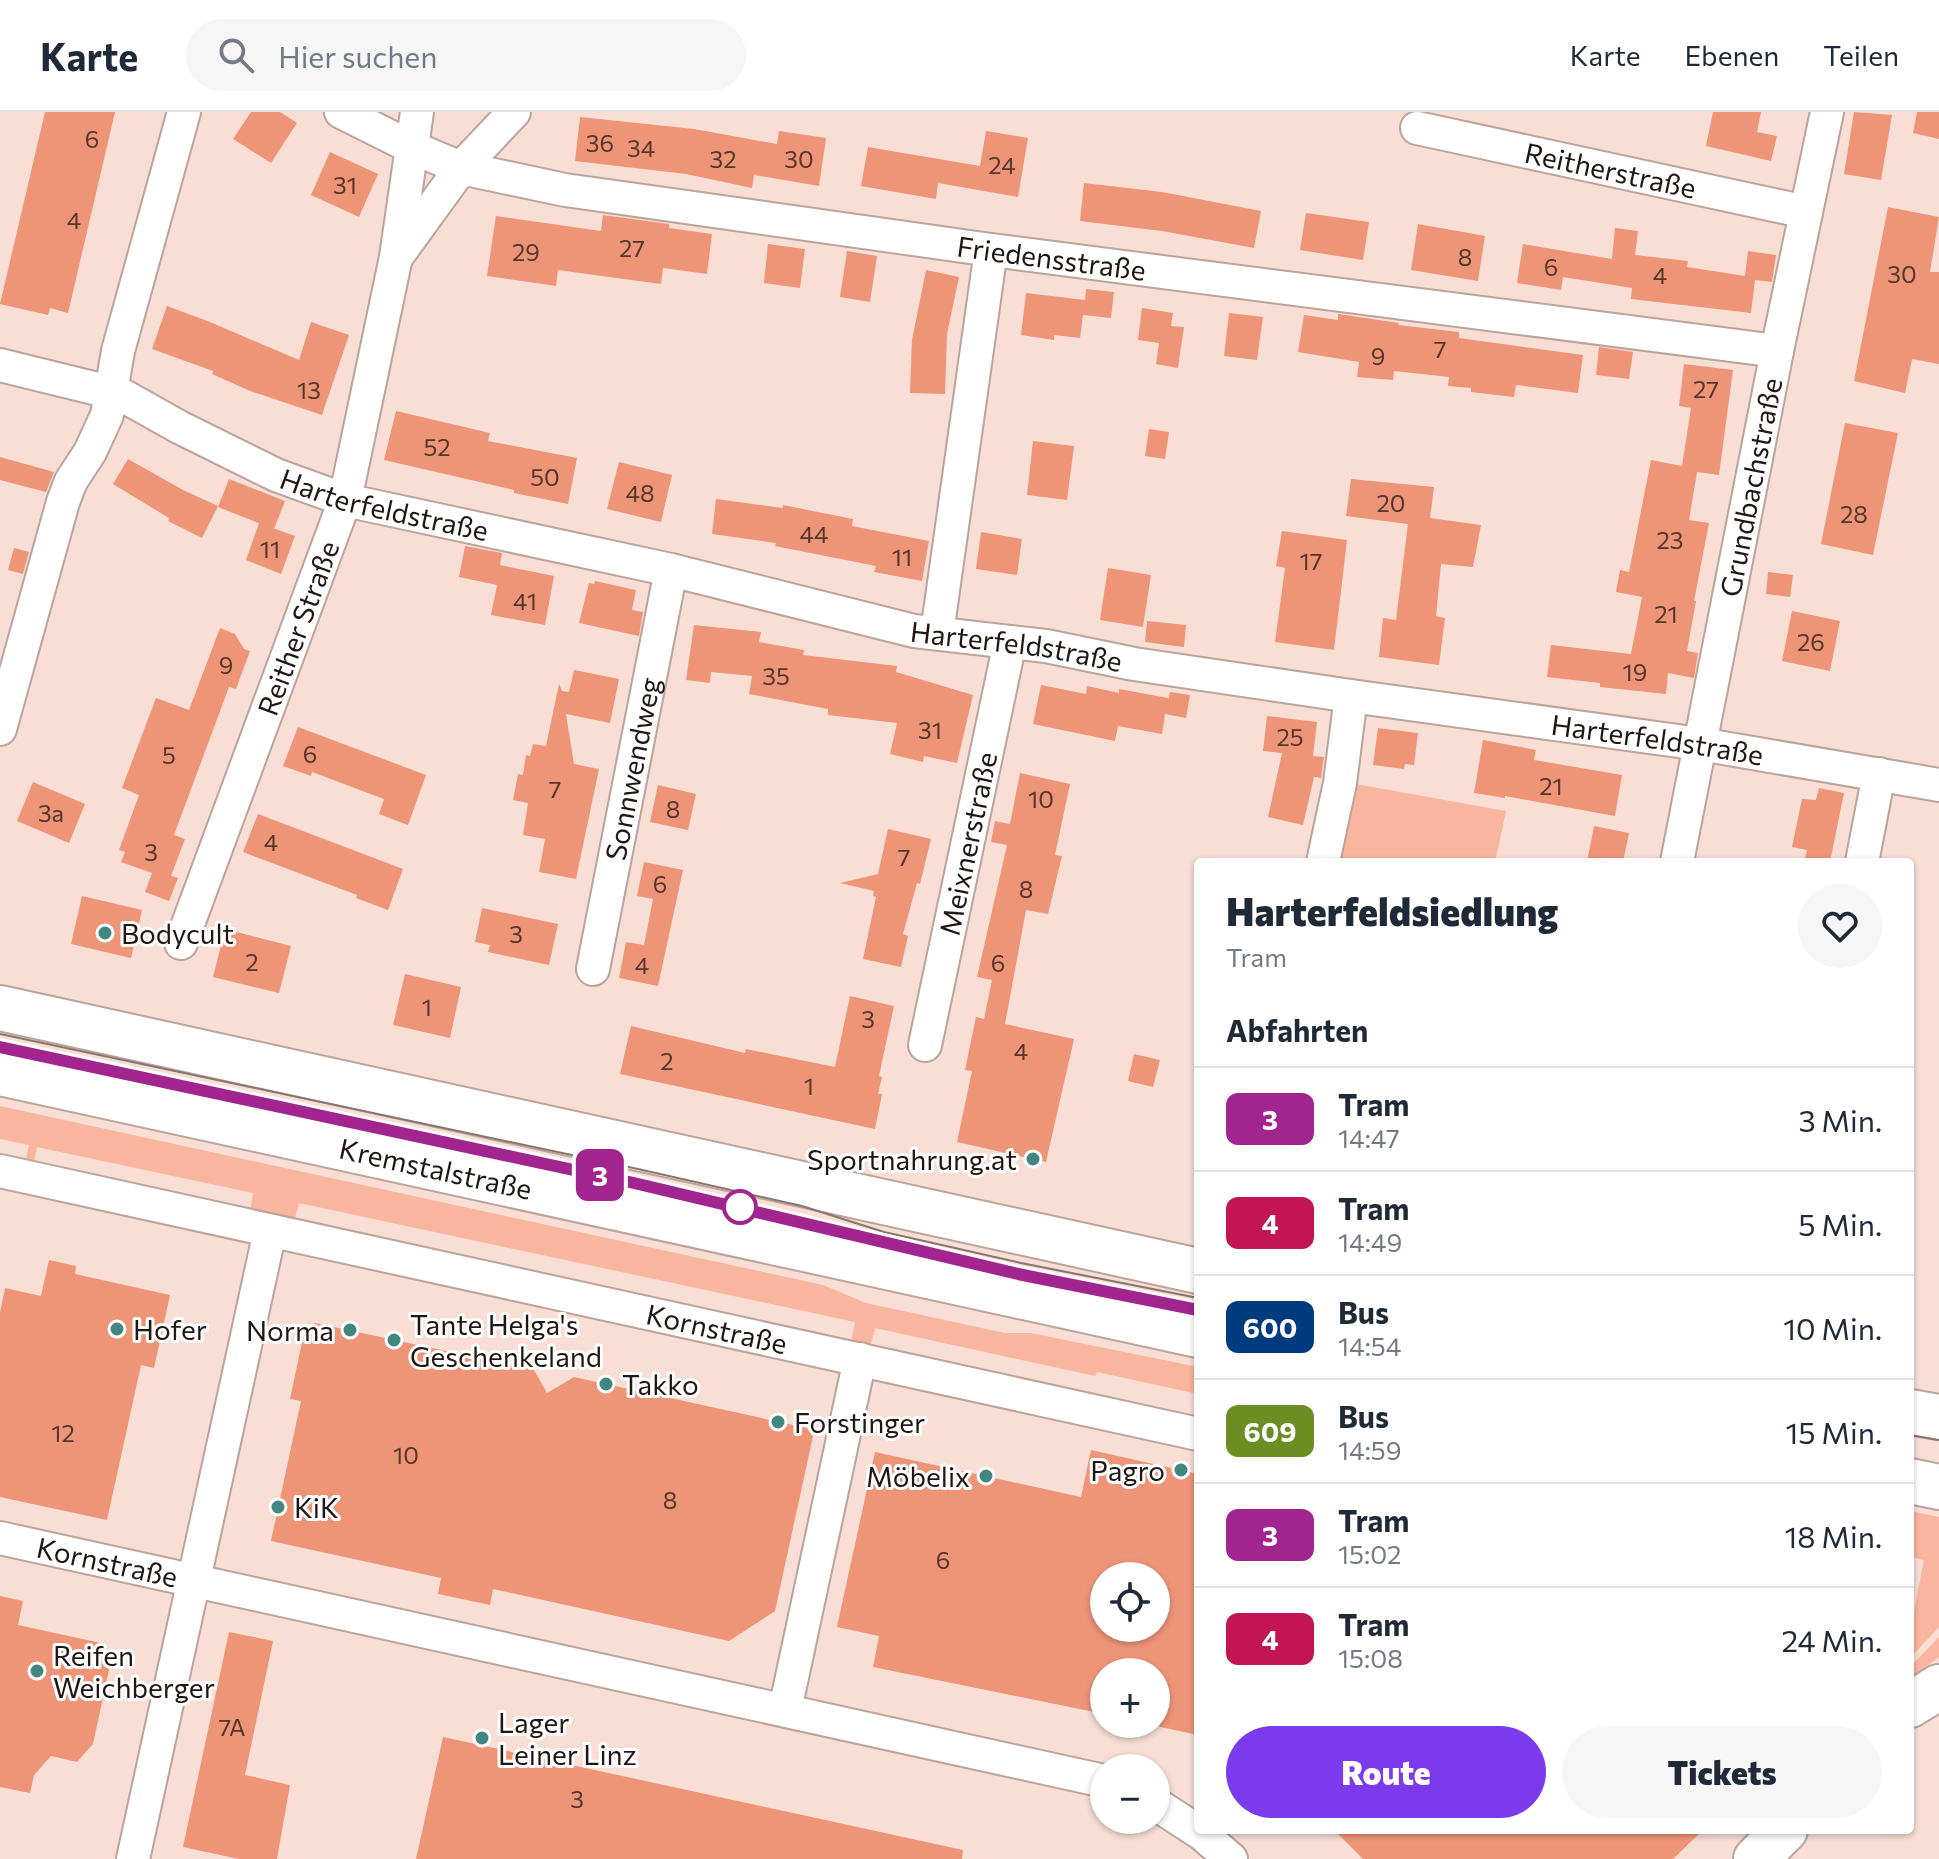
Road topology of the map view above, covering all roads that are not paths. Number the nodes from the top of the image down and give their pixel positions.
1 (184, 112) edge
2 (341, 112) edge
3 (417, 112) edge
4 (514, 112) edge
5 (1827, 112) edge
6 (1417, 128) dead end
7 (411, 147) junction
8 (461, 168) junction
9 (1806, 212) junction
10 (991, 250) junction
11 (396, 257) junction
12 (1777, 351) junction
13 (0, 365) edge
14 (117, 393) junction
15 (345, 500) junction
16 (671, 570) junction
17 (937, 633) junction
18 (1010, 642) junction
19 (7, 690) edge
20 (1351, 696) junction
21 (0, 729) edge
22 (1700, 744) junction
23 (1879, 774) junction
24 (1939, 785) edge
25 (1324, 858) edge
26 (1678, 858) edge
27 (1863, 858) edge
28 (181, 943) dead end
29 (593, 969) dead end
30 (0, 1008) edge
31 (925, 1045) dead end
32 (0, 1073) edge
33 (0, 1171) edge
34 (270, 1231) junction
35 (1194, 1270) edge
36 (1194, 1334) edge
37 (860, 1359) junction
38 (1914, 1413) edge
39 (1939, 1417) edge
40 (1194, 1433) edge
41 (1914, 1482) edge
42 (1939, 1487) edge
43 (0, 1538) edge
44 (194, 1581) junction
45 (1939, 1687) edge
46 (1914, 1703) edge
47 (785, 1710) junction
48 (1090, 1778) edge
49 (1170, 1812) edge
50 (1194, 1827) edge
51 (1205, 1834) edge
52 (1781, 1834) edge
53 (133, 1859) edge
54 (1231, 1859) edge
55 (1756, 1859) edge

1 - 14 street
2 - 7 street, Friedensstraße
3 - 7 street, Reither Straße
4 - 8 street, Reither Straße
5 - 9 street, Grundbachstraße
6 - 9 street, Reitherstraße
7 - 8 street, Friedensstraße
7 - 11 street, Reither Straße
8 - 10 street, Friedensstraße
8 - 11 street, Reither Straße
9 - 12 street, Grundbachstraße
10 - 12 street, Friedensstraße
10 - 17 street
11 - 15 street, Reither Straße
12 - 22 street, Grundbachstraße
13 - 14 street, Harterfeldstraße
14 - 15 street, Harterfeldstraße
14 - 19 street
15 - 16 street, Harterfeldstraße
15 - 28 street, Reither Straße
16 - 17 street, Harterfeldstraße
16 - 29 street, Sonnwendweg
17 - 18 street, Harterfeldstraße
18 - 20 street, Harterfeldstraße
18 - 31 street, Meixnerstraße
19 - 21 street
20 - 22 street, Harterfeldstraße
20 - 25 street
22 - 23 street, Harterfeldstraße
22 - 26 street, Grundbachstraße
23 - 24 street, Harterfeldstraße
23 - 27 street
30 - 35 main road
32 - 36 main road, Kremstalstraße
33 - 34 street, Kornstraße
34 - 37 street, Kornstraße
34 - 44 street
37 - 40 street, Kornstraße
37 - 47 street
38 - 39 main road
41 - 42 main road
43 - 44 street, Kornstraße
44 - 47 street, Kornstraße
44 - 53 street
45 - 46 main road
47 - 48 street, Kornstraße
49 - 50 street
51 - 54 street
52 - 55 main road

